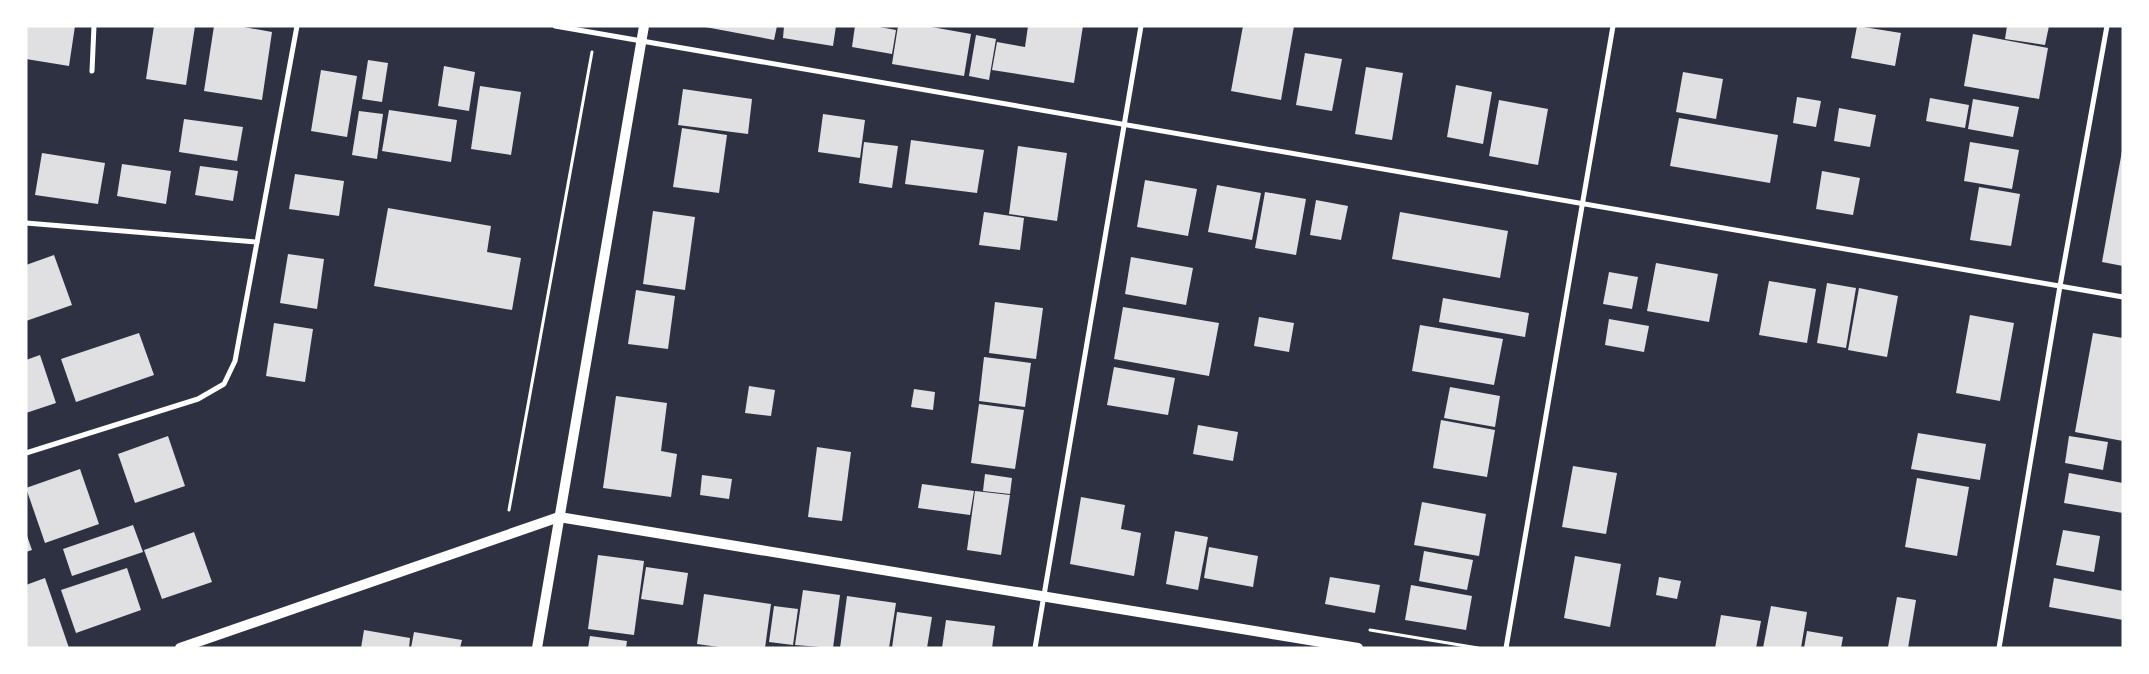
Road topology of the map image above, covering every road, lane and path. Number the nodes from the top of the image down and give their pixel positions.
1 (94, 26) edge
2 (298, 26) edge
3 (555, 26) edge
4 (644, 26) edge
5 (1141, 26) edge
6 (1612, 26) edge
7 (2107, 26) edge
8 (595, 34) junction
9 (642, 42) junction
10 (92, 71) dead end
11 (1124, 124) junction
12 (1581, 203) junction
13 (26, 223) edge
14 (257, 242) junction
15 (2060, 286) junction
16 (2123, 297) edge
17 (26, 454) edge
18 (559, 517) junction
19 (505, 536) junction
20 (1044, 596) junction
21 (180, 648) edge
22 (537, 648) edge
23 (1035, 648) edge
24 (1358, 648) edge
25 (1506, 648) edge
26 (1999, 648) edge

1 - 10 street
2 - 14 street
3 - 8 street
4 - 9 main road
5 - 11 street
6 - 12 street
7 - 15 street
8 - 9 street
8 - 19 path
9 - 11 street
9 - 18 main road
11 - 12 street
11 - 20 street
12 - 15 street
12 - 25 street
13 - 14 street
14 - 17 street
15 - 16 street
15 - 26 street
18 - 19 main road
18 - 20 main road
18 - 22 main road
19 - 21 main road
20 - 23 street
20 - 24 main road

